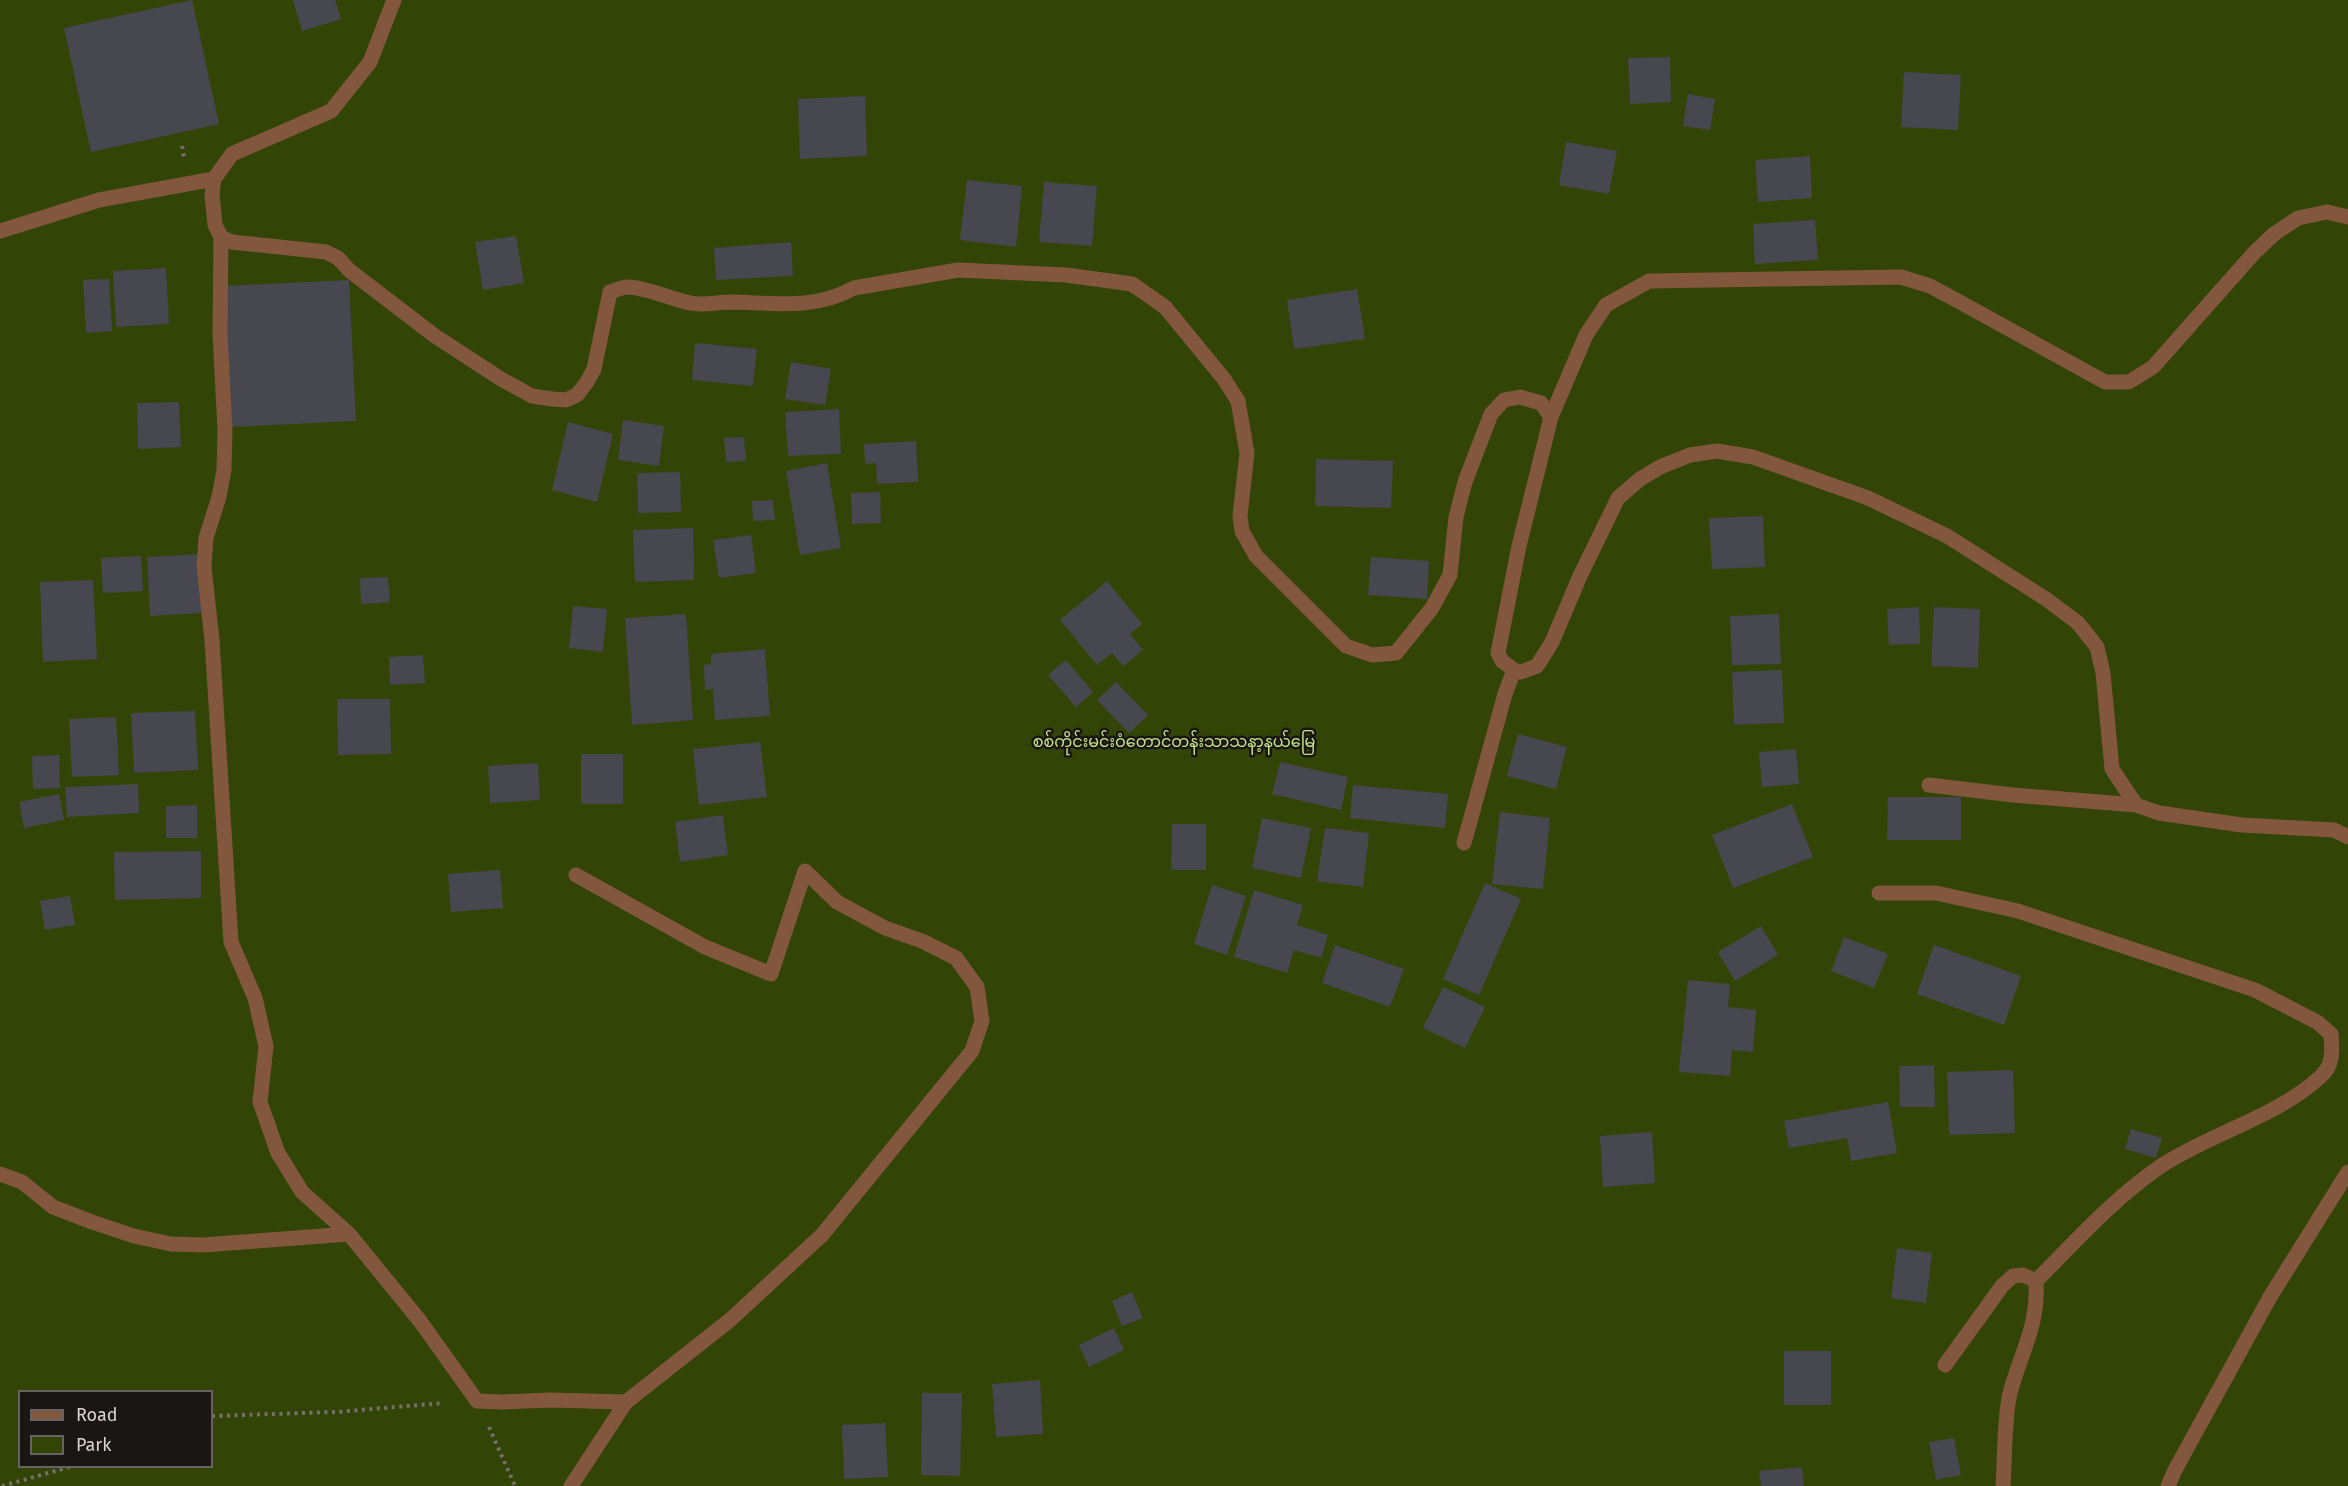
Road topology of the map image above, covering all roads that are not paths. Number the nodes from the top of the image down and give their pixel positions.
1 (394, 0) edge
2 (214, 179) junction
3 (2348, 218) edge
4 (0, 231) edge
5 (222, 237) junction
6 (1551, 417) junction
7 (1514, 670) junction
8 (1929, 785) dead end
9 (2136, 805) junction
10 (2348, 837) edge
11 (1464, 843) dead end
12 (576, 875) dead end
13 (1879, 893) dead end
14 (2348, 1172) edge
15 (0, 1174) edge
16 (349, 1234) junction
17 (2036, 1281) junction
18 (1945, 1365) dead end
19 (627, 1402) junction
20 (571, 1486) edge
21 (2003, 1486) edge
22 (2168, 1486) edge

1 - 2 street
2 - 4 street
2 - 5 street
3 - 6 street
5 - 6 street
5 - 16 street
6 - 7 street
7 - 9 street
7 - 11 street
8 - 9 street
9 - 10 street
12 - 19 street
13 - 17 street
14 - 22 street
15 - 16 street
16 - 19 street
17 - 18 street
17 - 21 street
19 - 20 street

